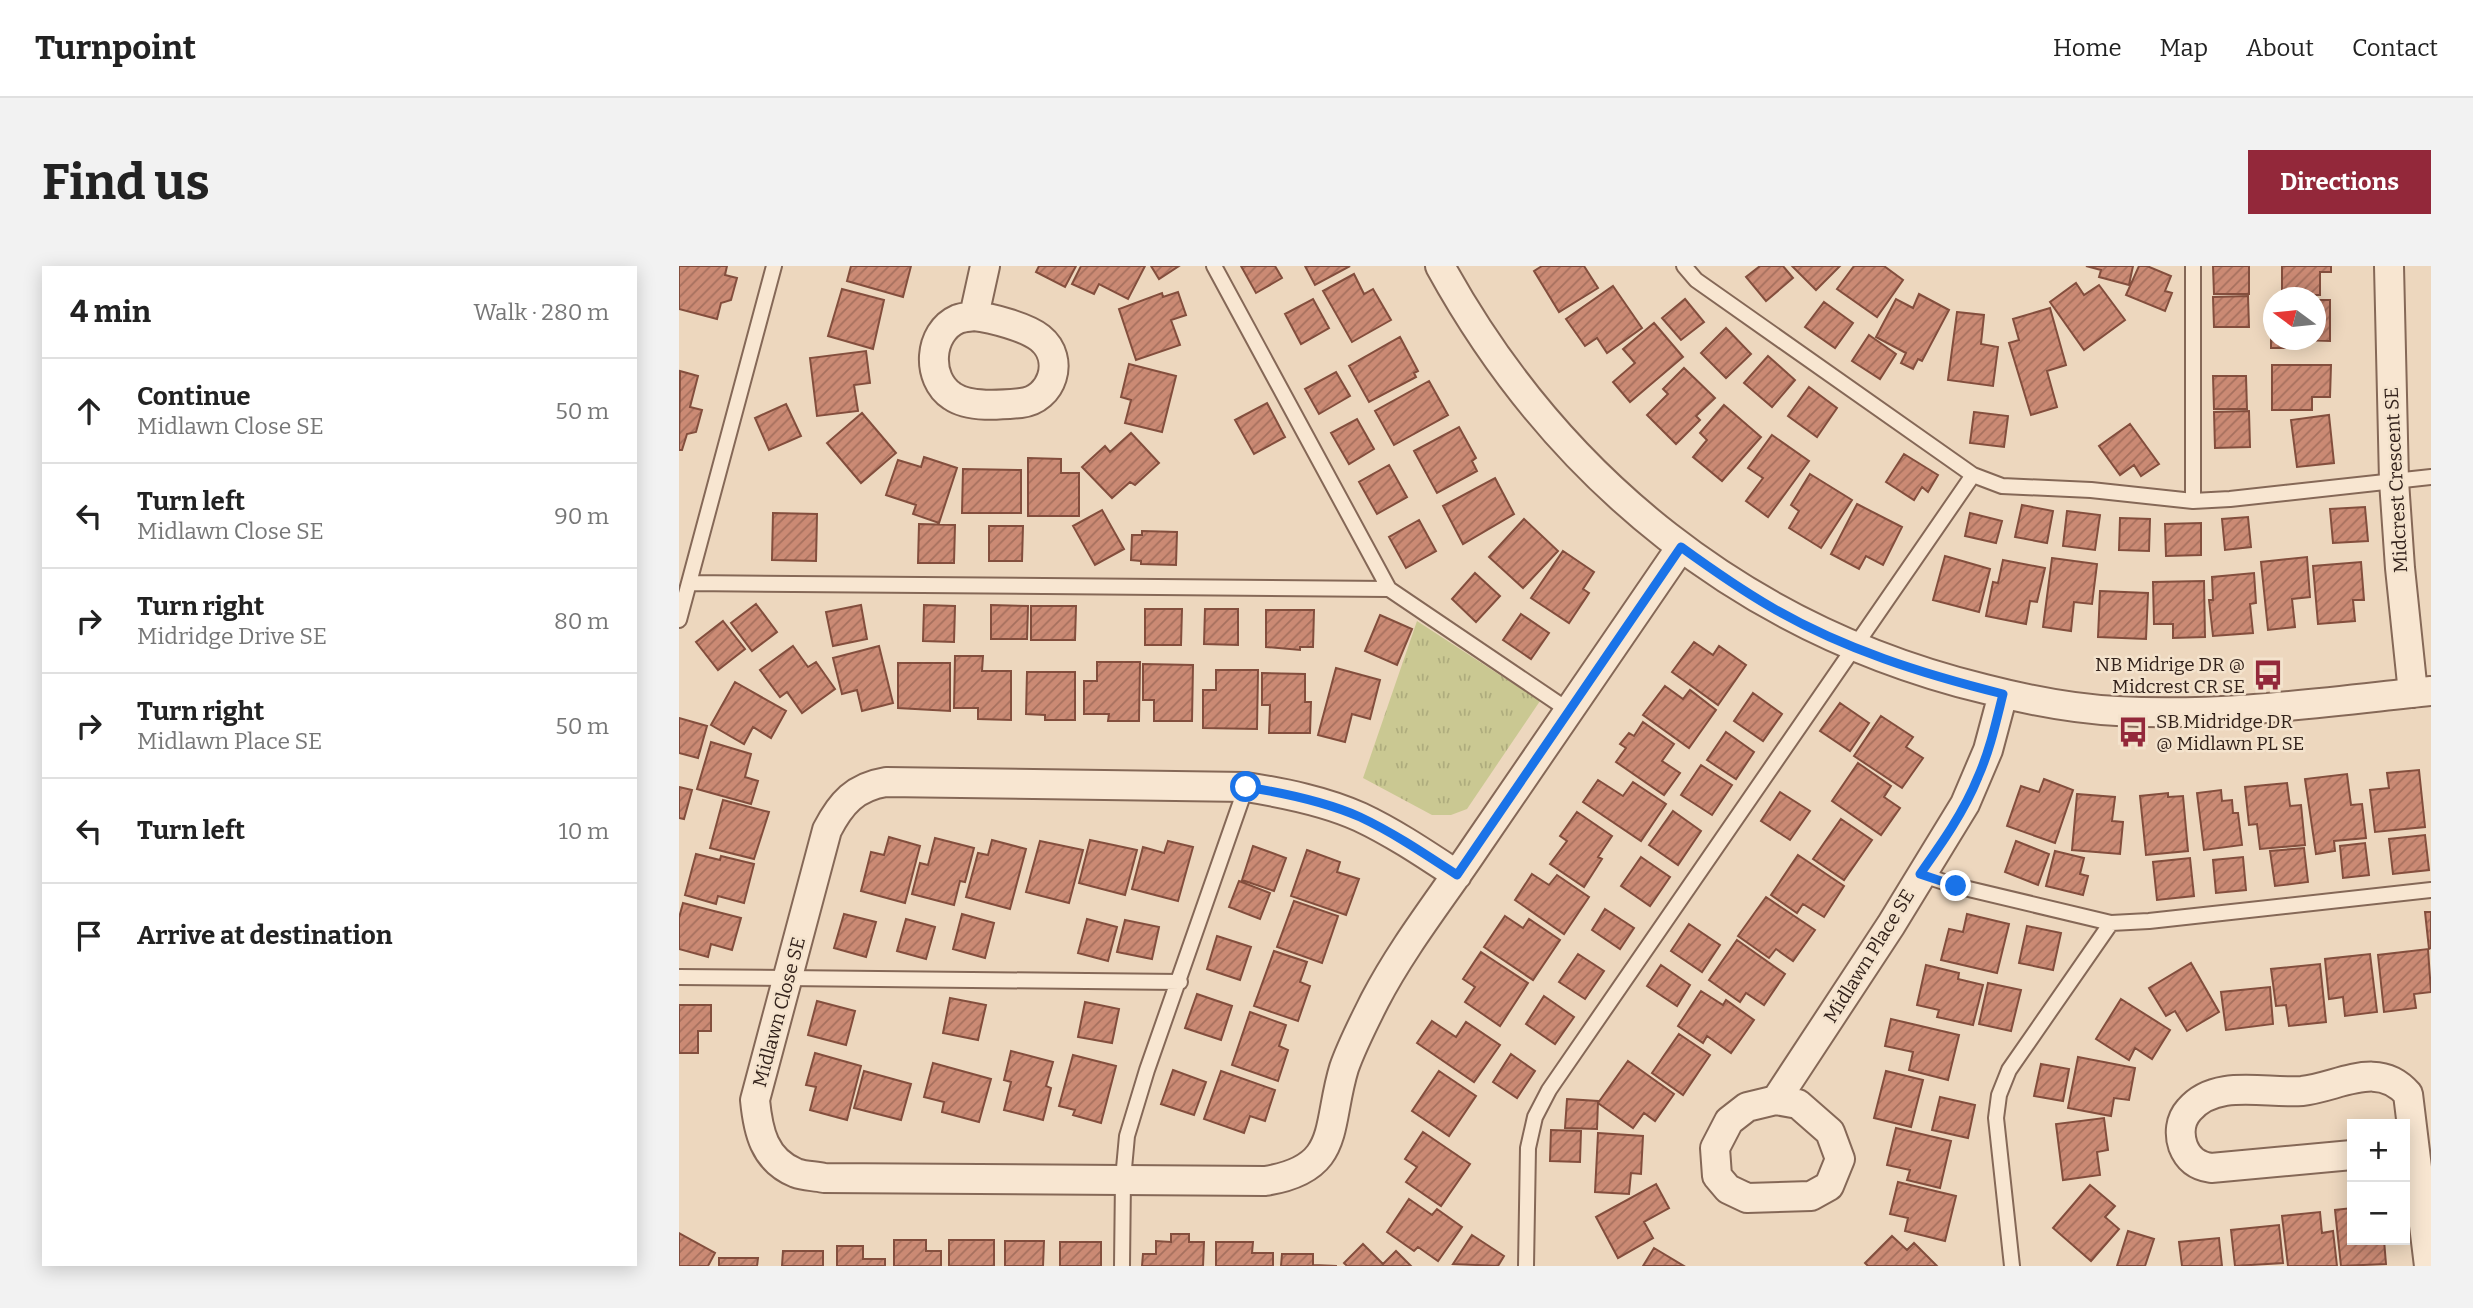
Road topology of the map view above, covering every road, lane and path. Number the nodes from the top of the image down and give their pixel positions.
1 (773, 266) edge
2 (985, 266) edge
3 (1214, 266) edge
4 (1440, 266) edge
5 (1684, 266) edge
6 (2193, 266) edge
7 (2389, 266) edge
8 (974, 316) dead end
9 (1973, 475) junction
10 (2431, 477) edge
11 (2393, 481) junction
12 (2193, 501) junction
13 (1681, 547) junction
14 (689, 583) junction
15 (1389, 589) junction
16 (679, 620) edge
17 (1854, 647) junction
18 (2422, 692) edge
19 (2003, 694) junction
20 (1568, 710) junction
21 (1246, 787) junction
22 (1920, 874) junction
23 (1457, 875) junction
24 (2431, 890) edge
25 (2111, 923) junction
26 (679, 977) edge
27 (788, 979) junction
28 (1180, 982) junction
29 (1776, 1100) junction
30 (2409, 1119) edge
31 (2410, 1149) edge
32 (2347, 1155) edge
33 (1123, 1179) junction
34 (1122, 1266) edge
35 (1527, 1266) edge
36 (2012, 1266) edge
37 (2428, 1266) edge

1 - 14 lane
2 - 8 street
3 - 15 lane
4 - 13 street
5 - 9 lane
6 - 12 lane
7 - 11 street, Midcrest Crescent SE
9 - 12 lane
9 - 17 lane
10 - 11 lane
11 - 12 lane
11 - 18 street, Midcrest Crescent SE
13 - 17 street
13 - 20 street, Midlawn Close SE
14 - 15 lane
14 - 16 lane
15 - 20 lane
17 - 19 street
17 - 35 lane
18 - 19 street
19 - 22 street, Midlawn Place SE
20 - 23 street, Midlawn Close SE
21 - 23 street, Midlawn Close SE
21 - 27 street, Midlawn Close SE
21 - 28 lane
22 - 25 lane
22 - 29 street, Midlawn Place SE
23 - 33 street, Midlawn Close SE
24 - 25 lane
25 - 36 lane
26 - 27 lane
27 - 28 lane
27 - 33 street, Midlawn Close SE
28 - 33 lane
29 - 29 street
30 - 32 street
31 - 37 street
33 - 34 lane

